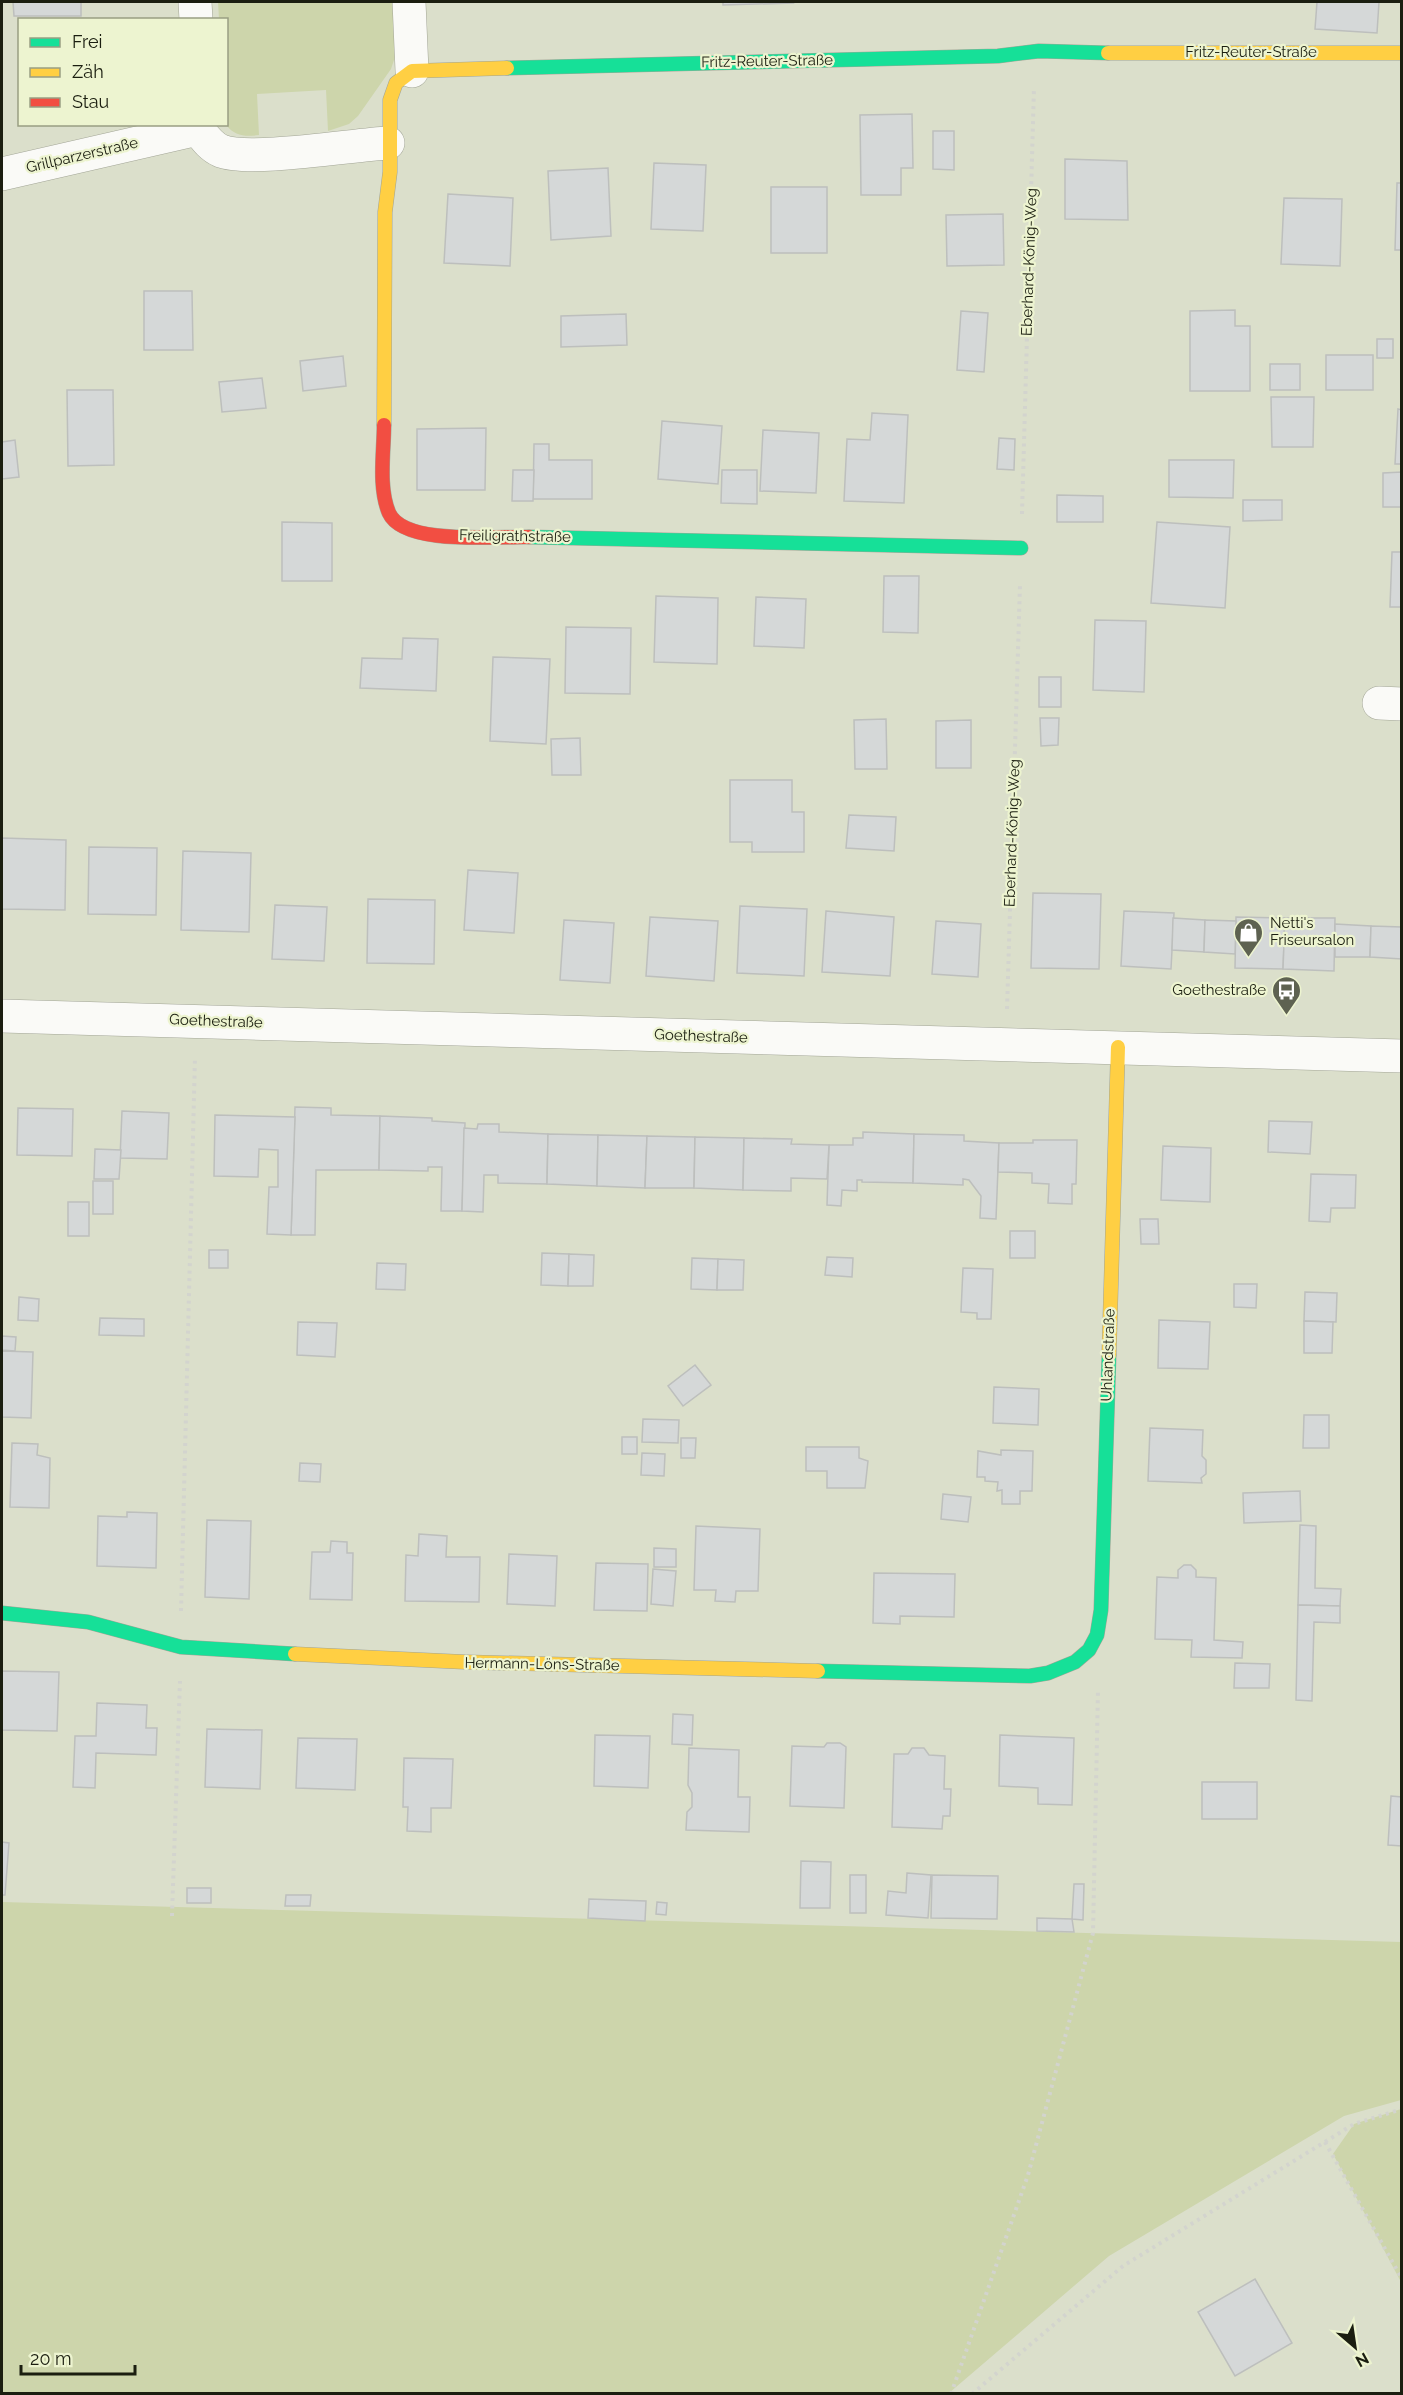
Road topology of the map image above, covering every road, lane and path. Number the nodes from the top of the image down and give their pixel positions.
1 (195, 2) edge
2 (409, 2) edge
3 (196, 18) edge
4 (1035, 50) junction
5 (1401, 53) edge
6 (412, 71) junction
7 (198, 127) edge
8 (388, 143) junction
9 (2, 174) edge
10 (1023, 474) dead end
11 (1021, 548) dead end
12 (1019, 620) dead end
13 (2, 1016) edge
14 (196, 1021) junction
15 (1005, 1046) junction
16 (1118, 1047) junction
17 (1401, 1056) edge
18 (2, 1613) edge
19 (181, 1647) junction
20 (1082, 1657) junction
21 (172, 1916) dead end
22 (1401, 2109) edge
23 (1325, 2142) junction
24 (1401, 2279) edge
25 (951, 2394) edge
26 (972, 2394) edge

1 - 3 street
2 - 6 street
4 - 5 street, Fritz-Reuter-Straße
4 - 6 street, Fritz-Reuter-Straße
4 - 10 path, Eberhard-König-Weg
6 - 8 street
7 - 8 street
7 - 9 street, Grillparzerstraße
8 - 11 street, Freiligrathstraße
12 - 15 path, Eberhard-König-Weg
13 - 14 street, Goethestraße
14 - 15 street, Goethestraße
14 - 19 path
15 - 16 street, Goethestraße
16 - 17 street, Goethestraße
16 - 20 street, Uhlandstraße
18 - 19 street, Hermann-Löns-Straße
19 - 20 street, Hermann-Löns-Straße
19 - 21 path
20 - 25 path
22 - 23 path
23 - 24 path
23 - 26 path

